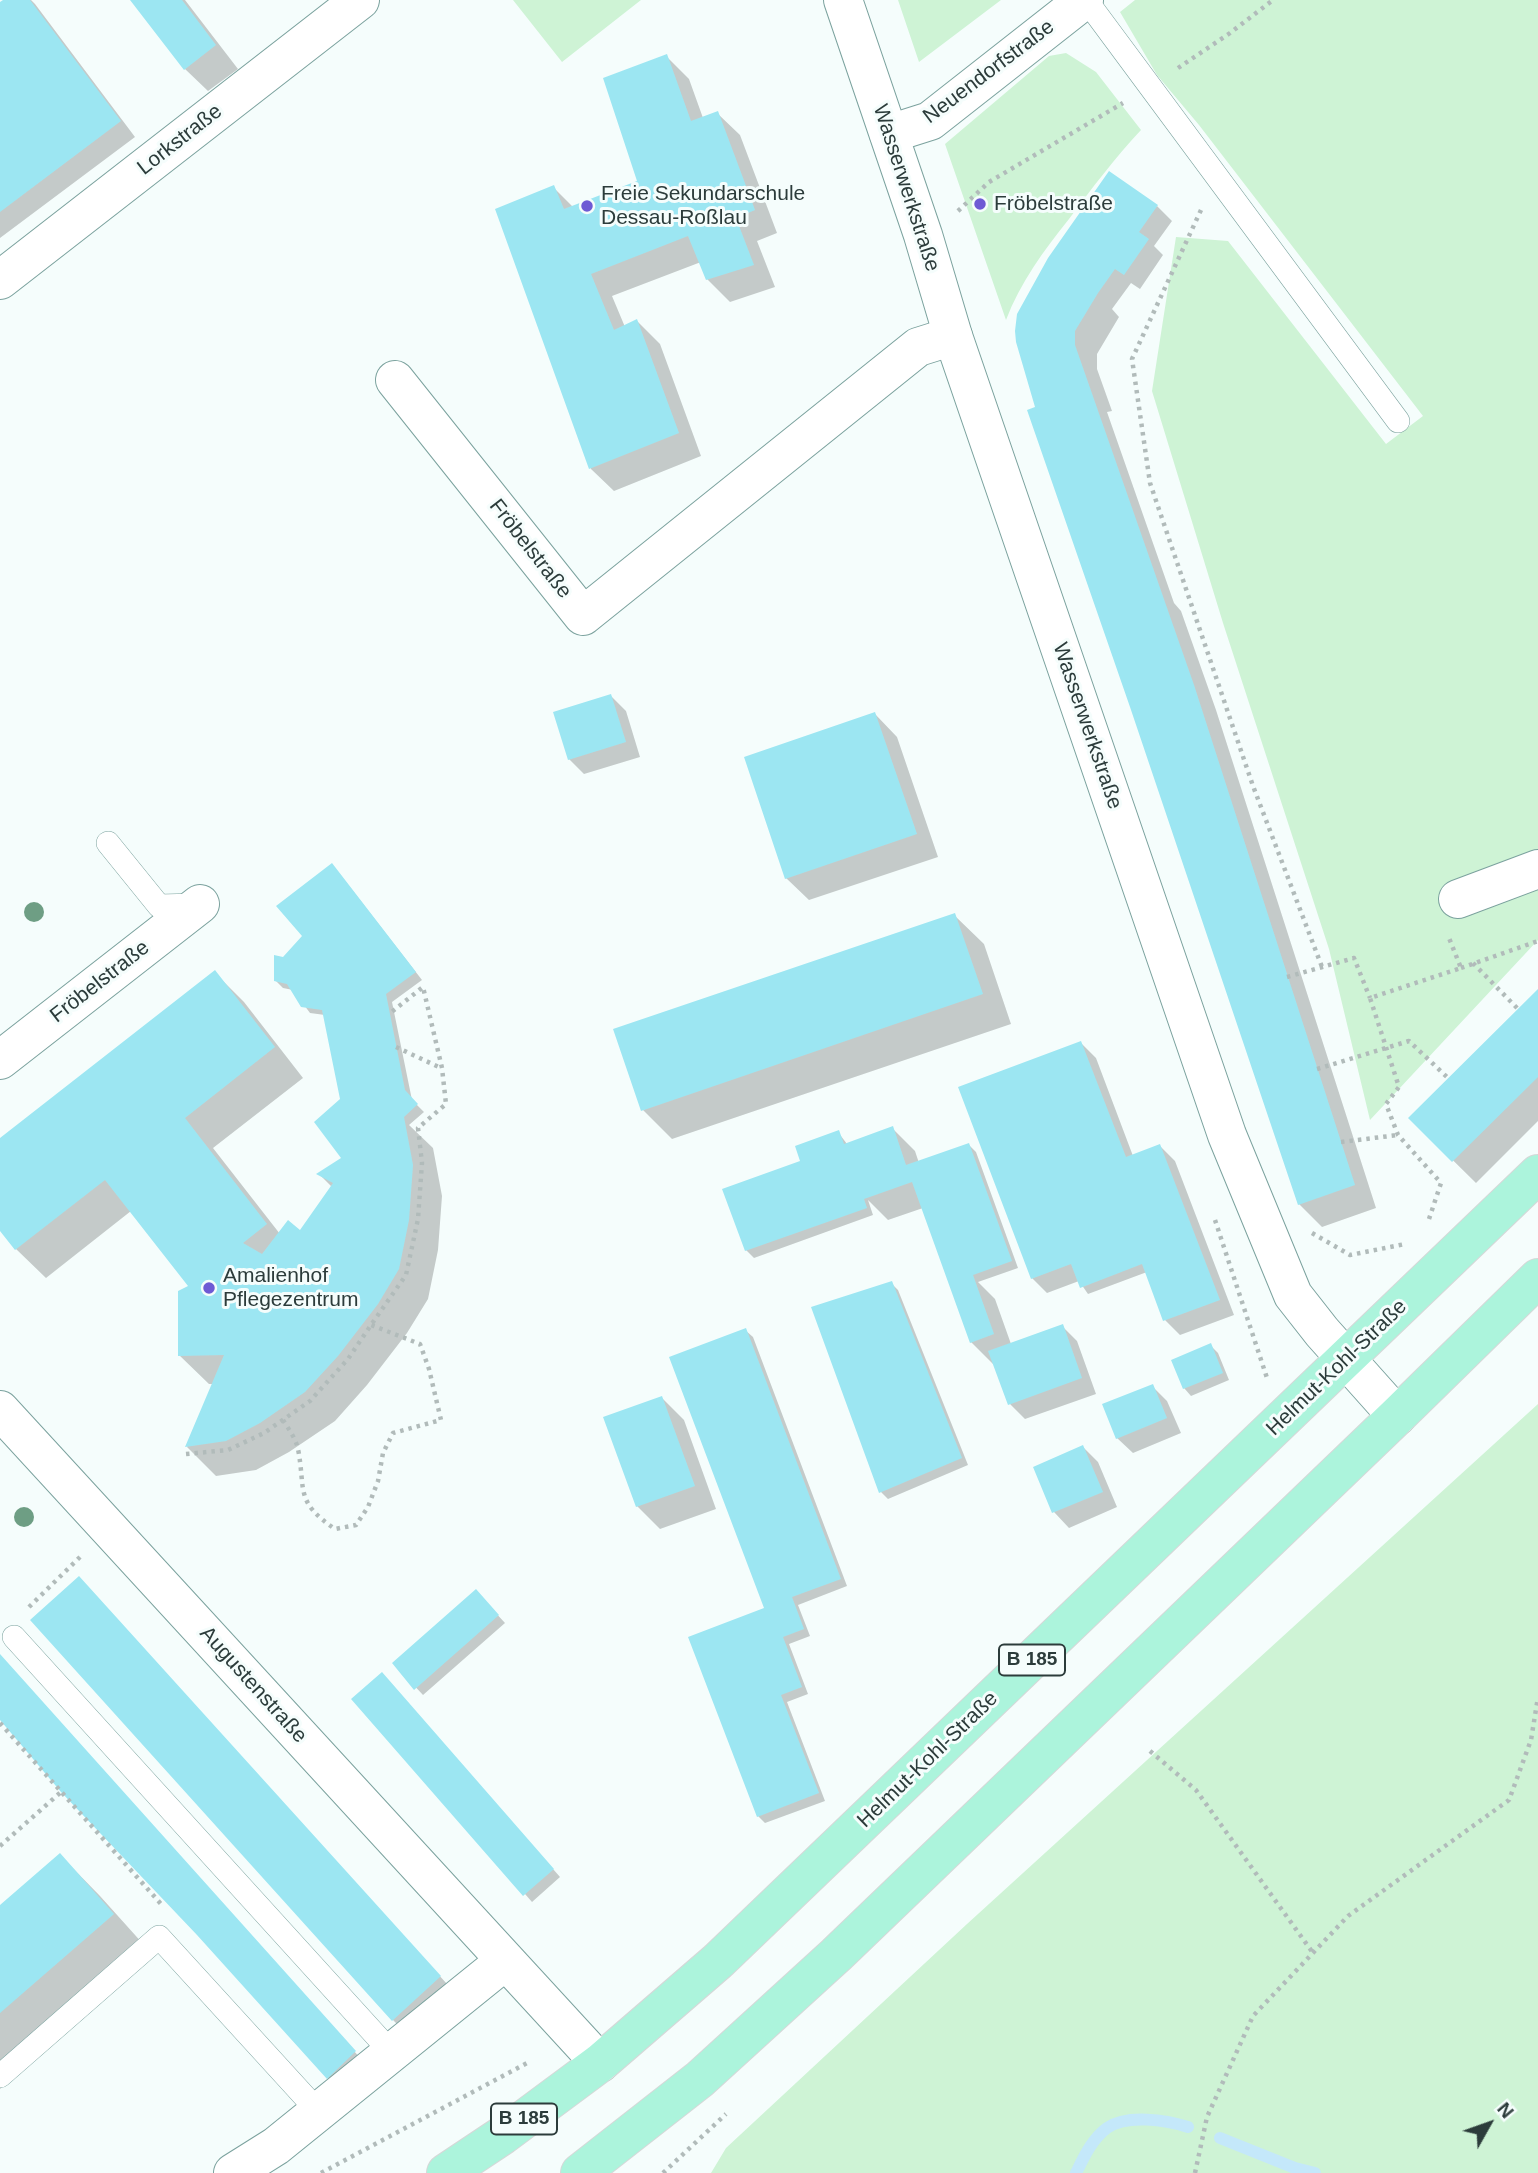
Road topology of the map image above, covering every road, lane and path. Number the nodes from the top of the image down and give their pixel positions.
1 (360, 0) edge
2 (843, 0) edge
3 (1085, 0) edge
4 (1273, 0) edge
5 (1151, 87) junction
6 (1120, 105) junction
7 (1126, 113) dead end
8 (889, 134) junction
9 (1201, 209) dead end
10 (923, 235) junction
11 (0, 280) edge
12 (953, 336) junction
13 (395, 380) dead end
14 (1398, 421) dead end
15 (108, 843) dead end
16 (1538, 869) edge
17 (1458, 899) joint
18 (200, 904) joint
19 (1538, 941) edge
20 (1473, 963) junction
21 (1322, 967) junction
22 (1461, 968) junction
23 (1287, 978) dead end
24 (1370, 998) junction
25 (1518, 1009) dead end
26 (389, 1014) dead end
27 (396, 1047) dead end
28 (1387, 1049) junction
29 (0, 1060) edge
30 (442, 1068) junction
31 (1317, 1069) dead end
32 (1448, 1078) dead end
33 (1398, 1135) junction
34 (1341, 1142) dead end
35 (1538, 1174) edge
36 (1307, 1227) dead end
37 (1426, 1228) dead end
38 (1410, 1242) dead end
39 (1538, 1278) edge
40 (371, 1325) junction
41 (1346, 1359) junction
42 (0, 1410) edge
43 (1397, 1416) junction
44 (283, 1420) junction
45 (187, 1454) dead end
46 (110, 1528) junction
47 (26, 1610) dead end
48 (14, 1637) dead end
49 (1538, 1697) edge
50 (0, 1723) edge
51 (1150, 1751) dead end
52 (61, 1792) junction
53 (0, 1846) edge
54 (159, 1937) junction
55 (1313, 1953) junction
56 (505, 1961) junction
57 (587, 2050) junction
58 (391, 2052) junction
59 (0, 2076) edge
60 (317, 2110) junction
61 (233, 2173) edge
62 (321, 2173) edge
63 (446, 2173) edge
64 (580, 2173) edge
65 (1195, 2173) edge

1 - 11 street, Lorkstraße
2 - 8 street, Wasserwerkstraße
3 - 5 lane
3 - 8 street, Neuendorfstraße
4 - 5 path
5 - 6 path
5 - 14 lane
6 - 7 path
6 - 10 path
8 - 10 street, Wasserwerkstraße
9 - 21 path
10 - 12 street, Wasserwerkstraße
12 - 13 street, Fröbelstraße
12 - 41 street, Wasserwerkstraße
15 - 18 lane
16 - 17 street
17 - 22 path
18 - 29 street, Fröbelstraße
19 - 20 path
20 - 22 path
20 - 25 path
21 - 23 path
21 - 24 path
22 - 24 path
24 - 28 path
26 - 30 path
27 - 30 path
28 - 31 path
28 - 32 path
28 - 33 path
30 - 40 path
33 - 34 path
33 - 37 path
35 - 41 main road, Helmut-Kohl-Straße / B 185
36 - 38 path
39 - 43 main road
40 - 44 path
40 - 44 path
41 - 43 street, Wasserwerkstraße
41 - 57 main road, Helmut-Kohl-Straße / B 185
42 - 46 street, Augustenstraße
43 - 64 main road
44 - 45 path
46 - 47 path
46 - 56 street, Augustenstraße
48 - 58 lane
49 - 55 path
50 - 52 path
51 - 55 path
52 - 53 path
52 - 54 path
54 - 59 lane
54 - 60 lane
55 - 65 path
56 - 57 street, Augustenstraße
56 - 58 street
57 - 62 path
57 - 63 main road, Helmut-Kohl-Straße / B 185
58 - 60 street
60 - 61 street

